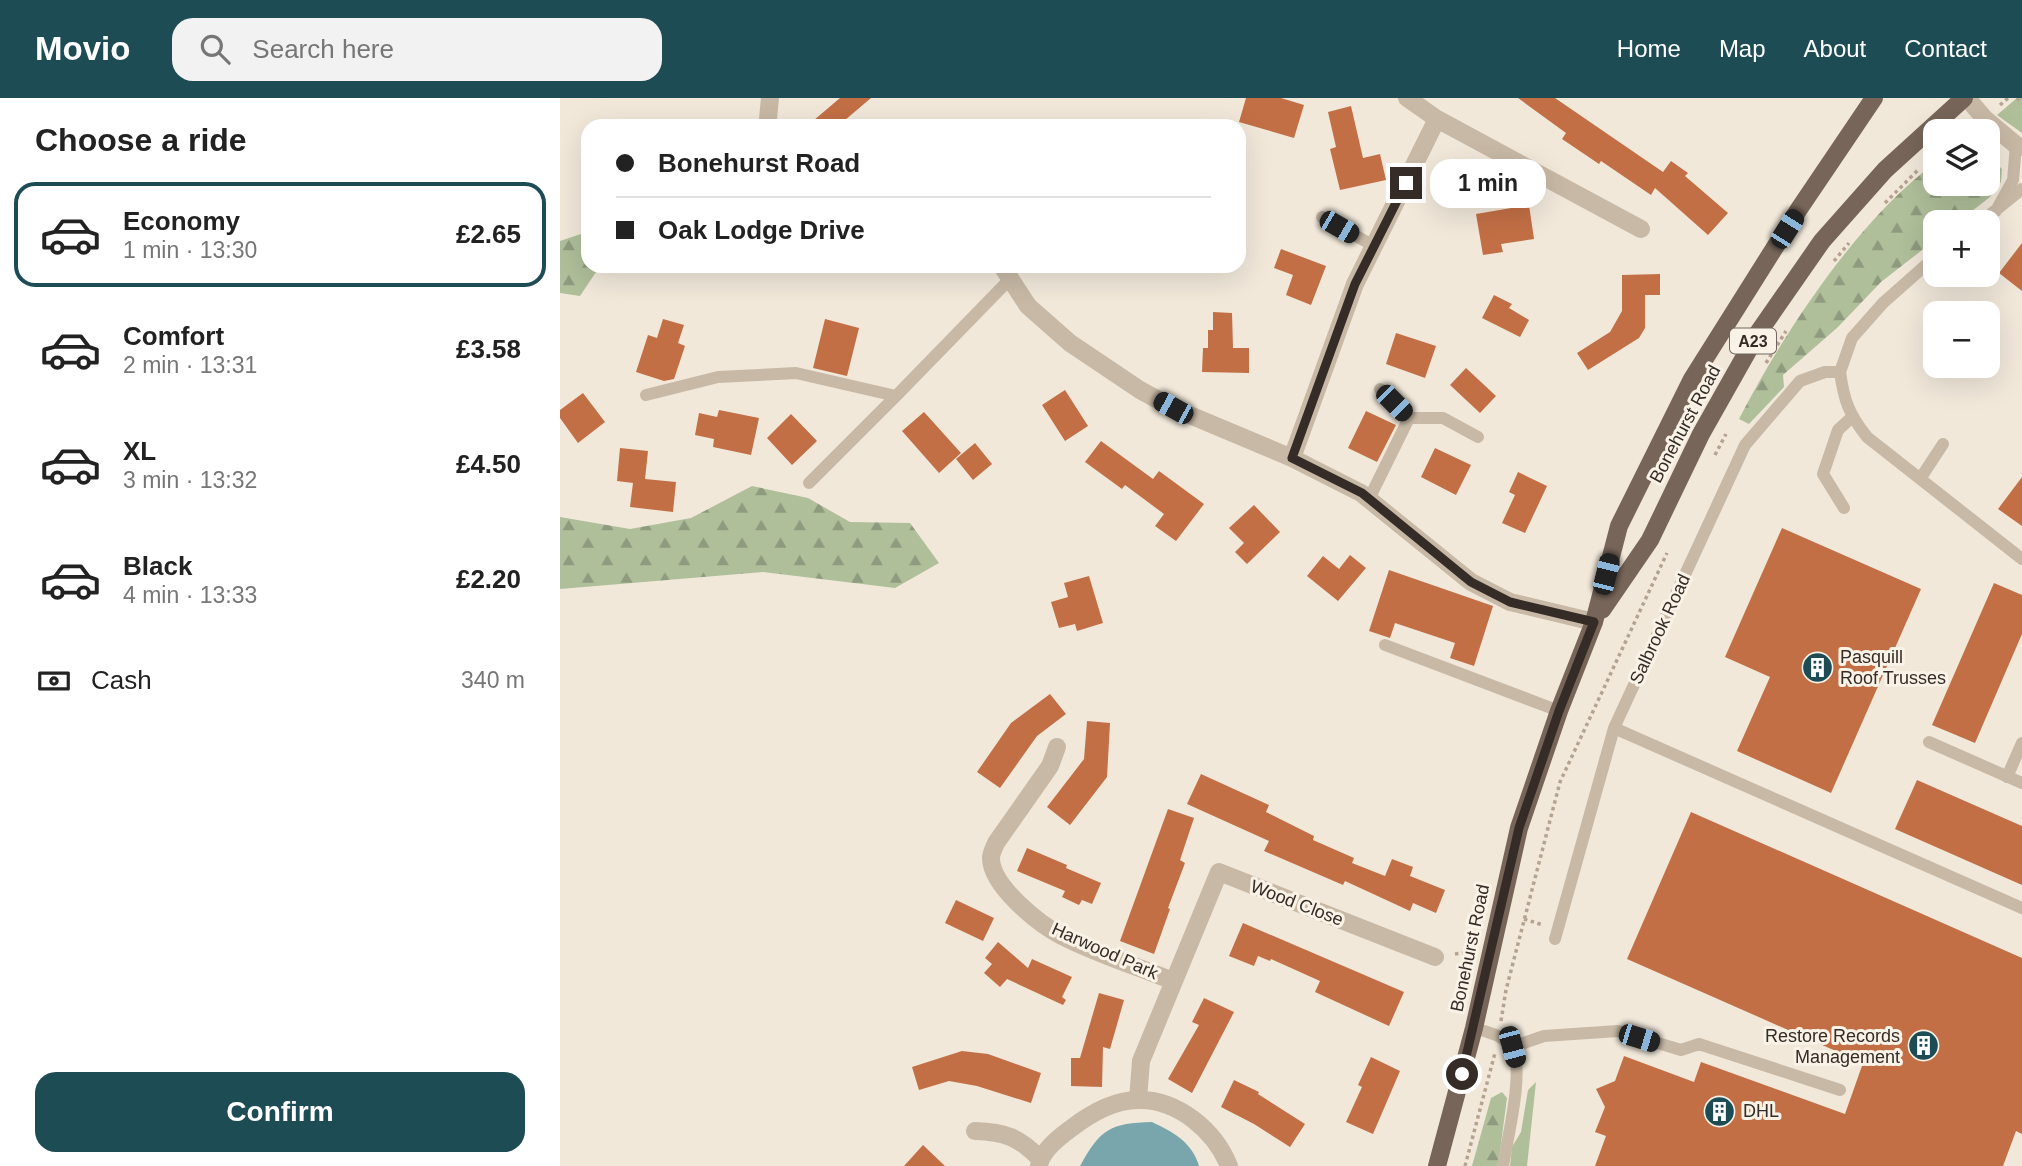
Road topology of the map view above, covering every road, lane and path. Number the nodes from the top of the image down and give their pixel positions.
1 (770, 98) edge
2 (1407, 98) edge
3 (1874, 98) edge
4 (1965, 98) edge
5 (2017, 98) edge
6 (2022, 104) edge
7 (767, 119) edge
8 (1437, 119) junction
9 (2019, 146) edge
10 (2022, 189) edge
11 (1997, 210) edge
12 (1997, 210) edge
13 (1322, 217) dead end
14 (1641, 229) dead end
15 (1374, 246) junction
16 (1923, 268) edge
17 (1006, 273) edge
18 (1840, 372) junction
19 (1380, 389) dead end
20 (646, 395) dead end
21 (896, 396) junction
22 (1409, 418) junction
23 (1852, 418) junction
24 (1478, 437) dead end
25 (1943, 444) dead end
26 (1292, 458) junction
27 (1920, 479) junction
28 (809, 483) dead end
29 (1369, 499) junction
30 (1844, 508) dead end
31 (2022, 559) edge
32 (1594, 622) junction
33 (1385, 645) dead end
34 (1559, 711) junction
35 (1614, 728) junction
36 (1929, 742) dead end
37 (2022, 743) edge
38 (1057, 747) dead end
39 (2007, 777) junction
40 (2022, 783) edge
41 (2022, 908) edge
42 (1194, 932) joint
43 (1555, 939) dead end
44 (1490, 950) junction
45 (1435, 957) joint
46 (1173, 981) junction
47 (1474, 1028) junction
48 (1512, 1047) junction
49 (1840, 1090) dead end
50 (1139, 1100) junction
51 (975, 1131) dead end
52 (1039, 1162) edge
53 (1229, 1166) edge
54 (1437, 1166) edge
55 (1503, 1166) edge

1 - 7 street
2 - 8 street
3 - 32 main road, Bonehurst Road / A23
4 - 9 street
4 - 32 main road, Bonehurst Road / A23
5 - 6 path
8 - 14 street
8 - 15 street
9 - 11 lane
10 - 12 lane
13 - 15 lane
15 - 26 street
16 - 18 lane
17 - 21 lane
17 - 26 street
18 - 23 lane
18 - 35 lane, Salbrook Road
19 - 22 lane
20 - 21 lane
21 - 28 lane
22 - 24 lane
22 - 29 lane
23 - 27 lane
23 - 30 lane
25 - 27 lane
26 - 29 street
27 - 31 lane
29 - 32 street
32 - 34 main road, Bonehurst Road / A23
33 - 34 lane
34 - 44 main road, Bonehurst Road / A23
35 - 41 lane
35 - 43 lane, Salbrook Road
36 - 39 lane
37 - 39 lane
38 - 46 street, Harwood Park
39 - 40 lane
42 - 45 street, Wood Close
42 - 46 street, Harwood Park
44 - 45 path
44 - 47 main road, Bonehurst Road / A23
46 - 50 street, Harwood Park
47 - 48 lane
47 - 54 main road, Bonehurst Road / A23
48 - 49 lane
48 - 55 lane
50 - 52 street
50 - 53 street
51 - 52 street

